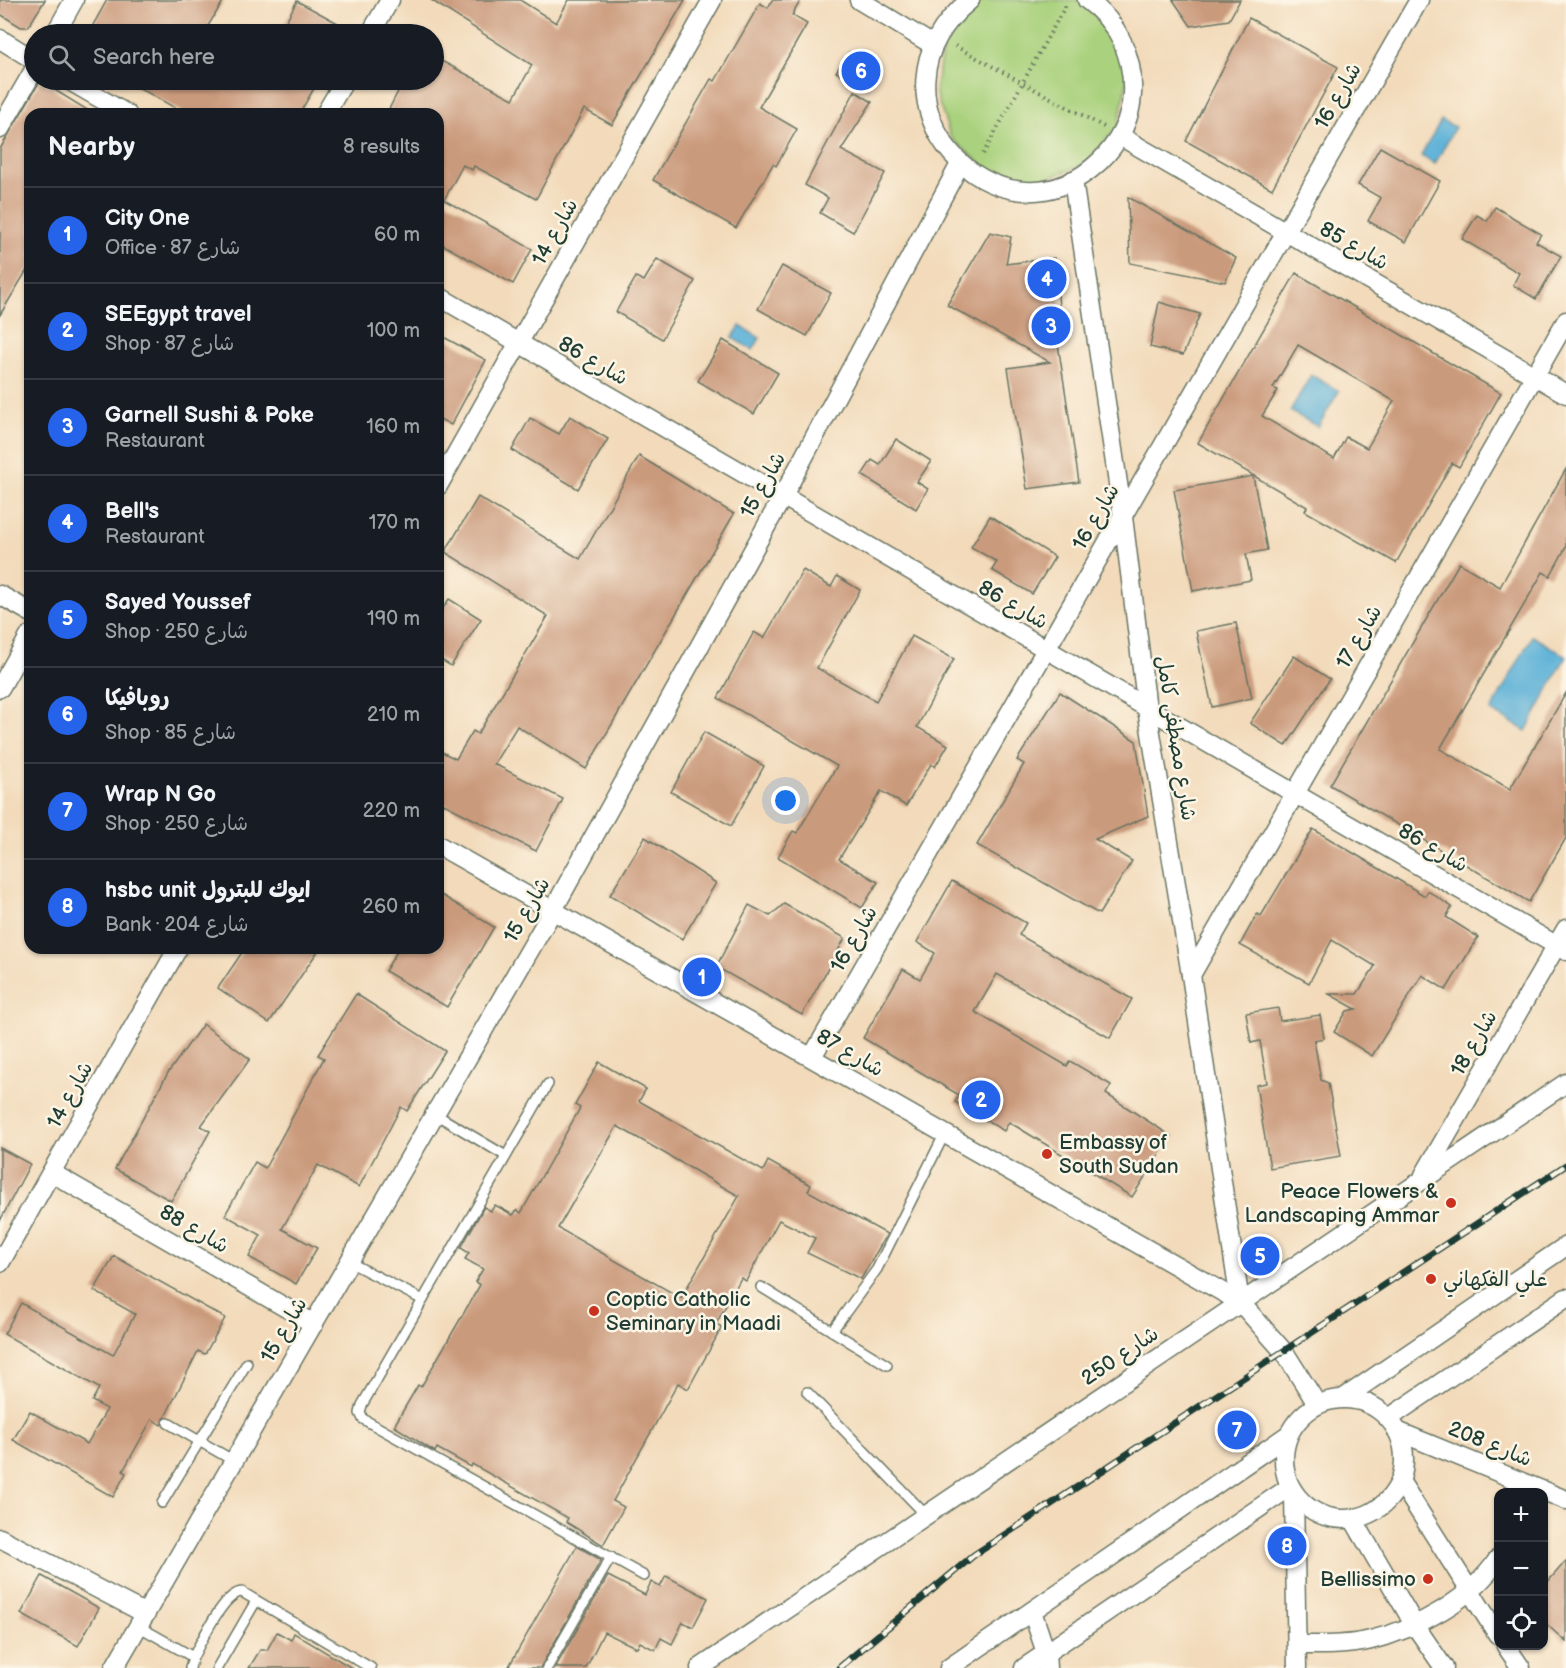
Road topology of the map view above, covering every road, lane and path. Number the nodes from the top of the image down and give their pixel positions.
1 (74, 0) edge
2 (390, 0) edge
3 (712, 0) edge
4 (859, 0) edge
5 (970, 0) edge
6 (1068, 0) edge
7 (1087, 0) edge
8 (1419, 0) edge
9 (61, 24) edge
10 (376, 24) edge
11 (0, 39) edge
12 (936, 41) junction
13 (24, 54) edge
14 (1022, 83) junction
15 (24, 87) edge
16 (85, 90) edge
17 (339, 90) edge
18 (117, 108) edge
19 (329, 108) edge
20 (0, 129) edge
21 (1120, 136) junction
22 (966, 168) junction
23 (1073, 180) junction
24 (1286, 232) junction
25 (444, 300) edge
26 (1566, 321) edge
27 (519, 344) junction
28 (1535, 376) junction
29 (1566, 394) edge
30 (444, 475) edge
31 (782, 498) junction
32 (1123, 517) junction
33 (0, 595) edge
34 (24, 609) edge
35 (24, 646) edge
36 (1046, 651) junction
37 (0, 688) edge
38 (1147, 709) junction
39 (1295, 794) junction
40 (444, 848) edge
41 (553, 910) junction
42 (1566, 929) edge
43 (1561, 948) edge
44 (175, 954) edge
45 (1191, 975) junction
46 (812, 1057) junction
47 (1566, 1083) edge
48 (548, 1084) dead end
49 (435, 1114) junction
50 (945, 1133) junction
51 (506, 1156) junction
52 (52, 1173) junction
53 (1421, 1180) junction
54 (1566, 1246) edge
55 (349, 1262) junction
56 (0, 1263) edge
57 (761, 1287) dead end
58 (1566, 1299) edge
59 (423, 1300) junction
60 (1240, 1302) junction
61 (314, 1324) junction
62 (832, 1331) junction
63 (247, 1363) dead end
64 (887, 1365) dead end
65 (807, 1392) dead end
66 (1344, 1398) junction
67 (1317, 1404) junction
68 (168, 1424) dead end
69 (1393, 1425) junction
70 (1288, 1435) junction
71 (199, 1442) junction
72 (234, 1461) junction
73 (1400, 1481) junction
74 (1530, 1488) edge
75 (1292, 1490) junction
76 (1548, 1494) edge
77 (1566, 1500) edge
78 (162, 1503) dead end
79 (926, 1515) junction
80 (1353, 1519) junction
81 (0, 1538) edge
82 (611, 1557) junction
83 (1494, 1563) edge
84 (644, 1576) dead end
85 (1468, 1590) junction
86 (256, 1601) junction
87 (1032, 1611) junction
88 (142, 1620) junction
89 (1414, 1624) junction
90 (1494, 1629) edge
91 (1297, 1645) junction
92 (1509, 1650) edge
93 (193, 1658) junction
94 (1046, 1660) edge
95 (114, 1668) edge
96 (190, 1668) edge
97 (217, 1668) edge
98 (371, 1668) edge
99 (547, 1668) edge
100 (700, 1668) edge
101 (949, 1668) edge
102 (1024, 1668) edge
103 (1297, 1668) edge
104 (1444, 1668) edge
105 (1521, 1668) edge

1 - 9 street
2 - 10 street
3 - 27 street, شارع 14
4 - 12 street
5 - 12 street
6 - 14 path
7 - 21 street
8 - 24 street, شارع 16
11 - 13 street
12 - 14 path
12 - 22 street
14 - 21 path
14 - 22 path
15 - 20 street
16 - 18 street
17 - 19 street
21 - 23 street
21 - 24 street, شارع 85
22 - 23 street
22 - 31 street, شارع 15
23 - 32 street, شارع مصطفى كامل
24 - 28 street, شارع 85
24 - 32 street, شارع 16
25 - 27 street, شارع 86
26 - 28 street, شارع 17
27 - 30 street, شارع 14
27 - 31 street, شارع 86
28 - 29 street, شارع 85
28 - 39 street, شارع 17
31 - 36 street, شارع 86
31 - 41 street, شارع 15
32 - 36 street, شارع 16
32 - 38 street, شارع مصطفى كامل
33 - 34 street
35 - 37 street
36 - 38 street, شارع 86
36 - 46 street, شارع 16
38 - 39 street, شارع 86
38 - 45 street, شارع مصطفى كامل
39 - 43 street, شارع 86
39 - 45 street, شارع 17
40 - 41 street, شارع 87
41 - 46 street, شارع 87
41 - 49 street, شارع 15
42 - 43 street, شارع 18
43 - 53 street, شارع 18
44 - 52 street, شارع 14
45 - 60 street, شارع مصطفى كامل
46 - 50 street, شارع 87
47 - 53 street, شارع 250
48 - 51 lane
49 - 51 lane
49 - 55 street, شارع 15
50 - 60 street, شارع 87
50 - 62 lane
51 - 59 lane
52 - 56 street, شارع 14
52 - 61 street, شارع 88
53 - 60 street, شارع 250
54 - 66 street
55 - 59 lane
55 - 61 street, شارع 15
57 - 62 lane
58 - 69 street
59 - 82 lane
60 - 67 street
60 - 79 street, شارع 250
61 - 72 street, شارع 15
62 - 64 lane
63 - 71 lane
65 - 79 lane
66 - 67 street
66 - 69 street
67 - 70 street
68 - 71 lane
69 - 73 street
69 - 74 street, شارع 208
70 - 75 street
70 - 87 street
71 - 72 lane
71 - 78 lane
72 - 88 street, شارع 15
73 - 80 street
73 - 85 street
75 - 80 street
75 - 91 street
75 - 94 street
76 - 77 street, شارع 208
79 - 100 street, شارع 250
80 - 89 street
81 - 88 street
82 - 84 lane
82 - 99 lane
83 - 85 street
85 - 89 street
85 - 90 street
86 - 93 lane
86 - 97 lane
86 - 98 lane
87 - 94 street
87 - 101 street
88 - 93 lane
88 - 95 street, شارع 15
89 - 91 street
89 - 104 street
91 - 103 street
92 - 105 street
93 - 96 lane
94 - 102 street

